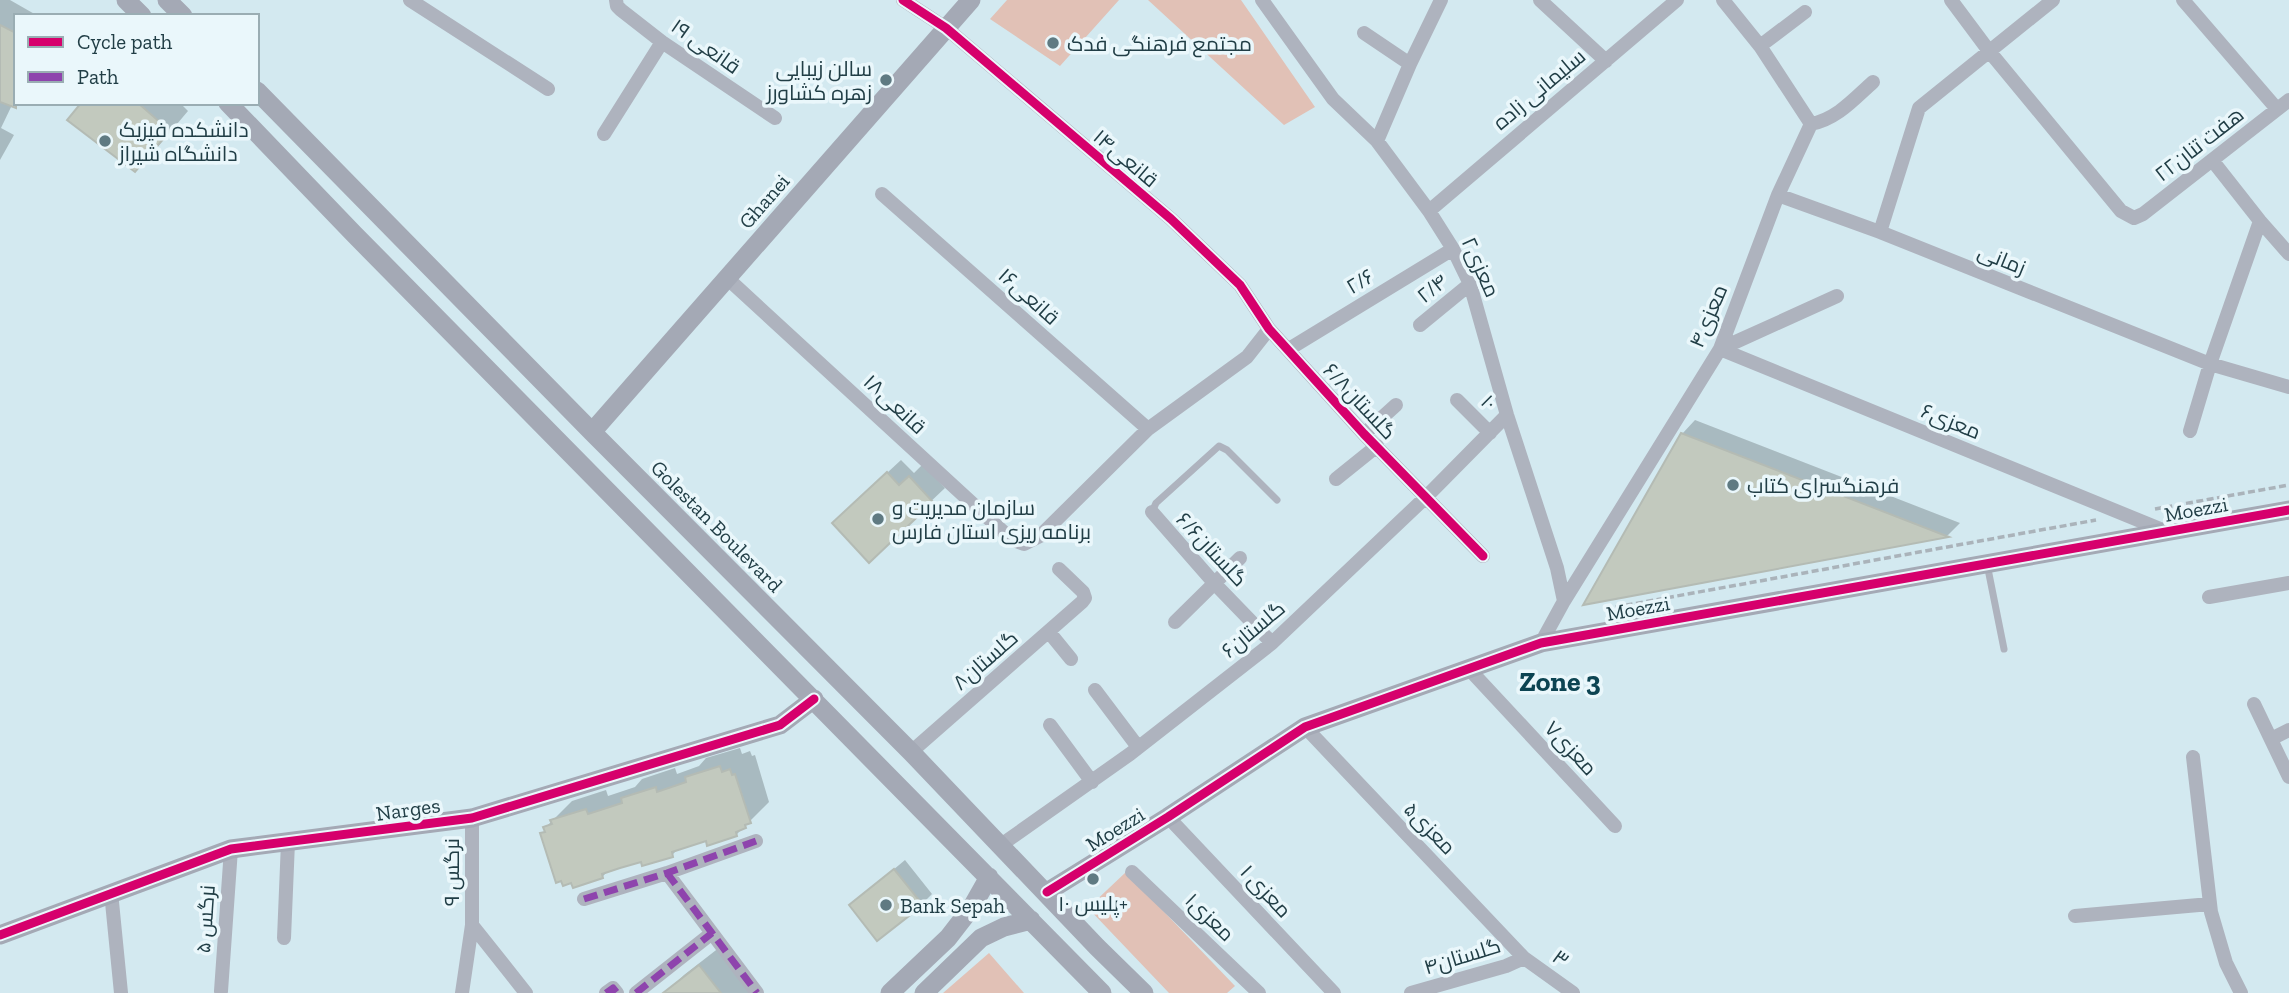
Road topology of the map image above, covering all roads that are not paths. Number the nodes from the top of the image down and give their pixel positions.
1 (126, 0) edge
2 (167, 0) edge
3 (410, 0) edge
4 (903, 0) edge
5 (971, 0) edge
6 (1262, 0) edge
7 (1540, 0) edge
8 (1677, 0) edge
9 (1723, 0) edge
10 (1951, 0) edge
11 (2053, 0) edge
12 (2183, 0) edge
13 (1438, 2) edge
14 (616, 3) edge
15 (1805, 12) dead end
16 (140, 14) edge
17 (181, 14) edge
18 (946, 28) junction
19 (1364, 33) dead end
20 (662, 42) junction
21 (1760, 46) junction
22 (1989, 51) junction
23 (1606, 61) junction
24 (1410, 64) junction
25 (1873, 82) dead end
26 (548, 89) dead end
27 (259, 93) edge
28 (2283, 104) edge
29 (230, 105) edge
30 (775, 118) dead end
31 (1811, 124) junction
32 (604, 134) dead end
33 (1377, 142) junction
34 (2212, 160) junction
35 (882, 194) dead end
36 (1778, 195) junction
37 (374, 211) junction
38 (1429, 211) junction
39 (2259, 221) junction
40 (1880, 232) junction
41 (354, 234) junction
42 (1453, 249) junction
43 (2289, 254) edge
44 (727, 278) junction
45 (1470, 284) junction
46 (1837, 296) dead end
47 (1420, 325) dead end
48 (1269, 329) junction
49 (1289, 349) junction
50 (1720, 349) junction
51 (2210, 364) junction
52 (2289, 387) edge
53 (1457, 400) dead end
54 (1396, 405) dead end
55 (1507, 415) junction
56 (1148, 429) junction
57 (2190, 431) dead end
58 (592, 432) junction
59 (1490, 433) junction
60 (1364, 434) junction
61 (1377, 446) junction
62 (1336, 479) dead end
63 (1427, 496) junction
64 (1277, 500) dead end
65 (2289, 510) edge
66 (1152, 512) joint
67 (2166, 532) junction
68 (1483, 556) dead end
69 (1240, 558) dead end
70 (1987, 564) junction
71 (1059, 569) dead end
72 (2289, 583) edge
73 (1215, 584) junction
74 (2209, 597) dead end
75 (1564, 601) junction
76 (1175, 622) dead end
77 (1049, 632) junction
78 (1272, 643) junction
79 (1541, 643) junction
80 (2004, 649) dead end
81 (1071, 659) dead end
82 (1469, 669) junction
83 (1095, 690) dead end
84 (814, 699) junction
85 (2255, 704) dead end
86 (1050, 725) dead end
87 (1305, 727) junction
88 (2289, 730) edge
89 (2271, 739) junction
90 (1138, 747) junction
91 (911, 752) junction
92 (2193, 757) dead end
93 (2289, 777) edge
94 (1091, 782) junction
95 (1168, 817) junction
96 (472, 818) junction
97 (1615, 826) dead end
98 (756, 841) dead end
99 (288, 842) junction
100 (1001, 845) junction
101 (231, 849) junction
102 (1132, 872) dead end
103 (667, 873) junction
104 (989, 877) junction
105 (111, 892) junction
106 (1046, 892) junction
107 (584, 899) dead end
108 (2210, 904) junction
109 (2075, 916) dead end
110 (1031, 920) junction
111 (472, 925) junction
112 (712, 933) junction
113 (0, 934) edge
114 (284, 938) dead end
115 (948, 938) junction
116 (965, 954) junction
117 (1524, 958) junction
118 (1136, 990) edge
119 (221, 991) dead end
120 (121, 993) edge
121 (462, 993) edge
122 (526, 993) edge
123 (606, 993) edge
124 (617, 993) edge
125 (636, 993) edge
126 (757, 993) edge
127 (890, 993) edge
128 (924, 993) edge
129 (1102, 993) edge
130 (1259, 993) edge
131 (1334, 993) edge
132 (1411, 993) edge
133 (1573, 993) edge
134 (2241, 993) edge

1 - 16 street
2 - 17 street
3 - 26 street
4 - 18 street, ۱۴قانعی
5 - 18 street, Ghanei
6 - 33 street, ۲معزی
7 - 23 street
8 - 23 street, سلیمانی زاده
9 - 21 street
10 - 22 street
11 - 22 street
12 - 28 street
13 - 24 street
14 - 20 street, قانعی ۱۹
15 - 21 street
18 - 44 street, Ghanei
18 - 48 street, ۱۴قانعی
19 - 24 street
20 - 30 street, قانعی ۱۹
20 - 32 street
21 - 31 street
22 - 34 street, ۲۲هفت تنان
22 - 40 street
23 - 38 street, سلیمانی زاده
24 - 33 street
25 - 31 street
27 - 37 street, Golestan Boulevard
28 - 34 street, ۲۲هفت تنان
29 - 41 street
31 - 36 street, ۴معزی
33 - 38 street, ۲معزی
34 - 39 street
35 - 56 street, ۱۶قانعی
36 - 40 street, زمانی
36 - 50 street, ۴معزی
37 - 41 street
37 - 58 street, Golestan Boulevard
38 - 42 street, ۲معزی
39 - 43 street
39 - 51 street
40 - 51 street, زمانی
41 - 84 street
42 - 45 street, ۲معزی
42 - 49 street, ۲/۶
44 - 56 street, ۱۸قانعی
44 - 58 street, Ghanei
45 - 47 street, ۲/۴
45 - 55 street, ۲معزی
46 - 50 street
48 - 49 street, ۶/۸گلستان
48 - 56 street
49 - 60 street, ۶/۸گلستان
50 - 67 street, ۶معزی
50 - 75 street, ۴معزی
51 - 52 street, زمانی
51 - 57 street
53 - 59 street, ۱۰
54 - 60 street
55 - 59 street, گلستان۶
55 - 75 street, ۲معزی
58 - 91 street, Golestan Boulevard
59 - 63 street, گلستان۶
60 - 61 street, ۶/۸گلستان
61 - 62 street
61 - 63 street, ۶/۸گلستان
63 - 68 street, ۶/۸گلستان
63 - 78 street, گلستان۶
64 - 66 lane
65 - 67 street, Moezzi
66 - 73 street, ۶/۶گلستان
67 - 70 street, Moezzi
69 - 73 street
70 - 79 street, Moezzi
70 - 80 lane
71 - 77 street, گلستان۸
72 - 74 street
73 - 76 street
73 - 78 street, ۶/۶گلستان
75 - 79 street, ۴معزی
77 - 81 street
77 - 91 street, گلستان۸
78 - 90 street, گلستان۶
79 - 82 street, Moezzi
82 - 87 street, Moezzi
82 - 97 street, ۷معزی
83 - 90 street
84 - 96 street, Narges
84 - 104 street
85 - 89 street
86 - 94 street
87 - 95 street, Moezzi
87 - 117 street, ۵معزی
88 - 89 street
89 - 93 street
90 - 94 street, گلستان۶
91 - 100 street, Golestan Boulevard
92 - 108 street
94 - 100 street, گلستان۶
95 - 106 street, Moezzi
95 - 131 street, معزی ۱
96 - 99 street, Narges
96 - 111 street, ۹ نرگس
98 - 103 street
99 - 101 street, Narges
99 - 114 street
100 - 106 street, Golestan Boulevard
101 - 105 street, Narges
101 - 119 street, ۵ نرگس
102 - 130 street, ۱معزی
103 - 107 street
103 - 112 street
104 - 110 street
104 - 115 street
105 - 113 street, Narges
105 - 120 street
106 - 118 street, Golestan Boulevard
108 - 109 street
108 - 134 street
110 - 116 street
110 - 129 street
111 - 121 street, ۹ نرگس
111 - 122 street
112 - 125 street
112 - 126 street
115 - 116 street
115 - 127 street
116 - 128 street
117 - 132 street, گلستان۴
117 - 133 street, ۳
123 - 124 street

